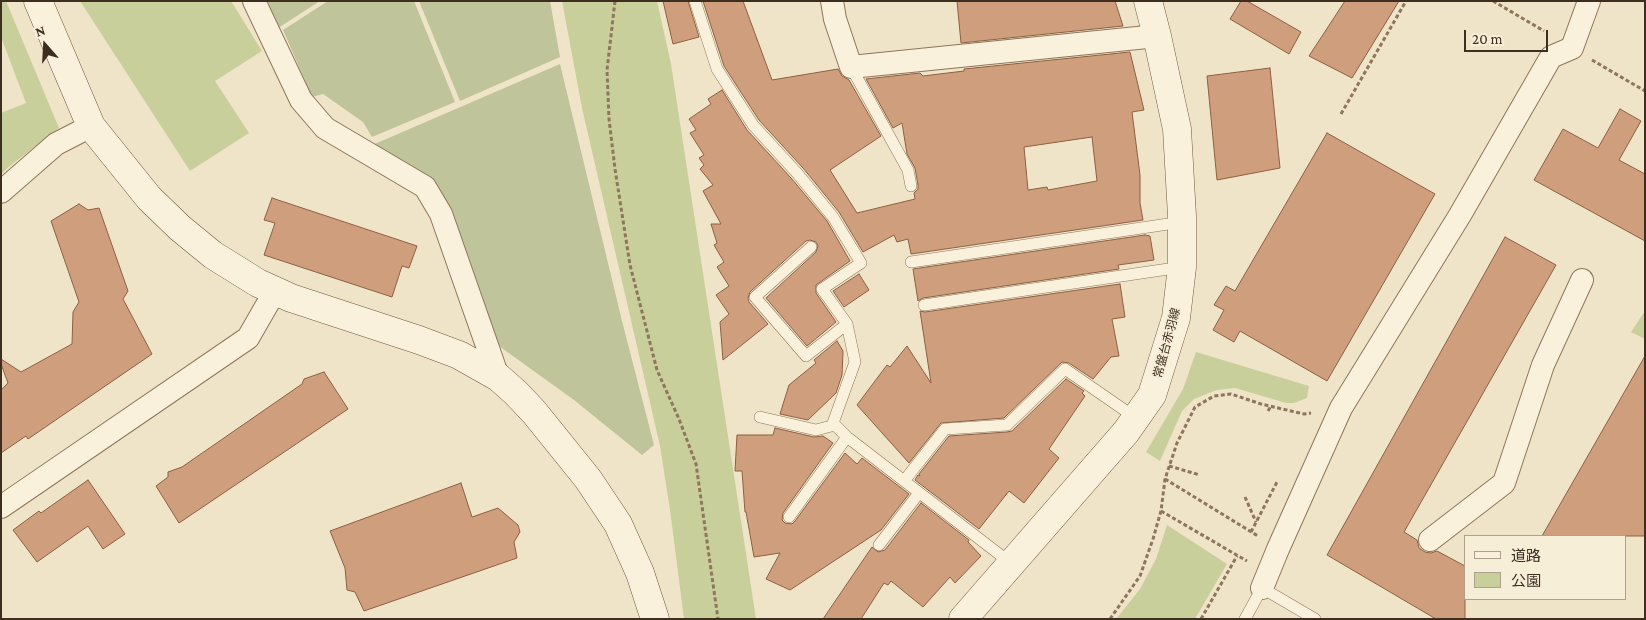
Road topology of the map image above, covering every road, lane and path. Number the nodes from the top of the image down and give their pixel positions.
1 (38, 1) edge
2 (254, 1) edge
3 (615, 1) edge
4 (695, 1) edge
5 (832, 1) edge
6 (1148, 1) edge
7 (1406, 1) edge
8 (1589, 1) edge
9 (1157, 36) junction
10 (851, 67) junction
11 (1341, 114) dead end
12 (91, 126) junction
13 (911, 186) dead end
14 (1, 192) edge
15 (1182, 222) junction
16 (811, 247) dead end
17 (911, 262) dead end
18 (1182, 267) junction
19 (1582, 280) dead end
20 (275, 291) junction
21 (924, 305) dead end
22 (847, 324) junction
23 (498, 377) junction
24 (1271, 406) junction
25 (1341, 408) junction
26 (1268, 411) dead end
27 (760, 417) dead end
28 (1136, 418) junction
29 (835, 425) junction
30 (847, 437) junction
31 (1169, 466) junction
32 (1200, 474) dead end
33 (1165, 479) junction
34 (904, 481) junction
35 (920, 493) junction
36 (1245, 497) dead end
37 (1, 507) edge
38 (1161, 511) junction
39 (789, 517) dead end
40 (1256, 522) dead end
41 (1430, 540) dead end
42 (878, 545) dead end
43 (1278, 549) junction
44 (1237, 556) junction
45 (1012, 564) junction
46 (1266, 580) junction
47 (655, 619) edge
48 (718, 619) edge
49 (963, 619) edge
50 (1110, 619) edge
51 (1201, 619) edge
52 (1245, 619) edge
53 (1315, 619) edge

1 - 12 street
2 - 23 street
3 - 48 path
4 - 22 lane
5 - 10 street
6 - 9 street, 常盤台赤羽線
7 - 11 path
8 - 25 street
9 - 10 street
9 - 15 street, 常盤台赤羽線
10 - 13 lane
12 - 14 street
12 - 20 street
15 - 17 lane
15 - 18 street, 常盤台赤羽線
16 - 22 lane
18 - 21 lane
18 - 28 street, 常盤台赤羽線
19 - 41 street
20 - 23 street
20 - 37 street
22 - 29 lane
23 - 47 street
24 - 25 path
24 - 26 path
24 - 31 path
25 - 43 street
27 - 29 lane
28 - 34 lane
28 - 45 street, 常盤台赤羽線
29 - 30 lane
30 - 34 lane
30 - 39 lane
31 - 32 path
31 - 33 path
33 - 38 path
33 - 43 path
34 - 35 lane
35 - 42 lane
35 - 45 lane
36 - 40 path
38 - 44 path
38 - 50 path
43 - 46 street
44 - 46 path
44 - 51 path
45 - 49 street, 常盤台赤羽線
46 - 52 lane
46 - 53 lane

